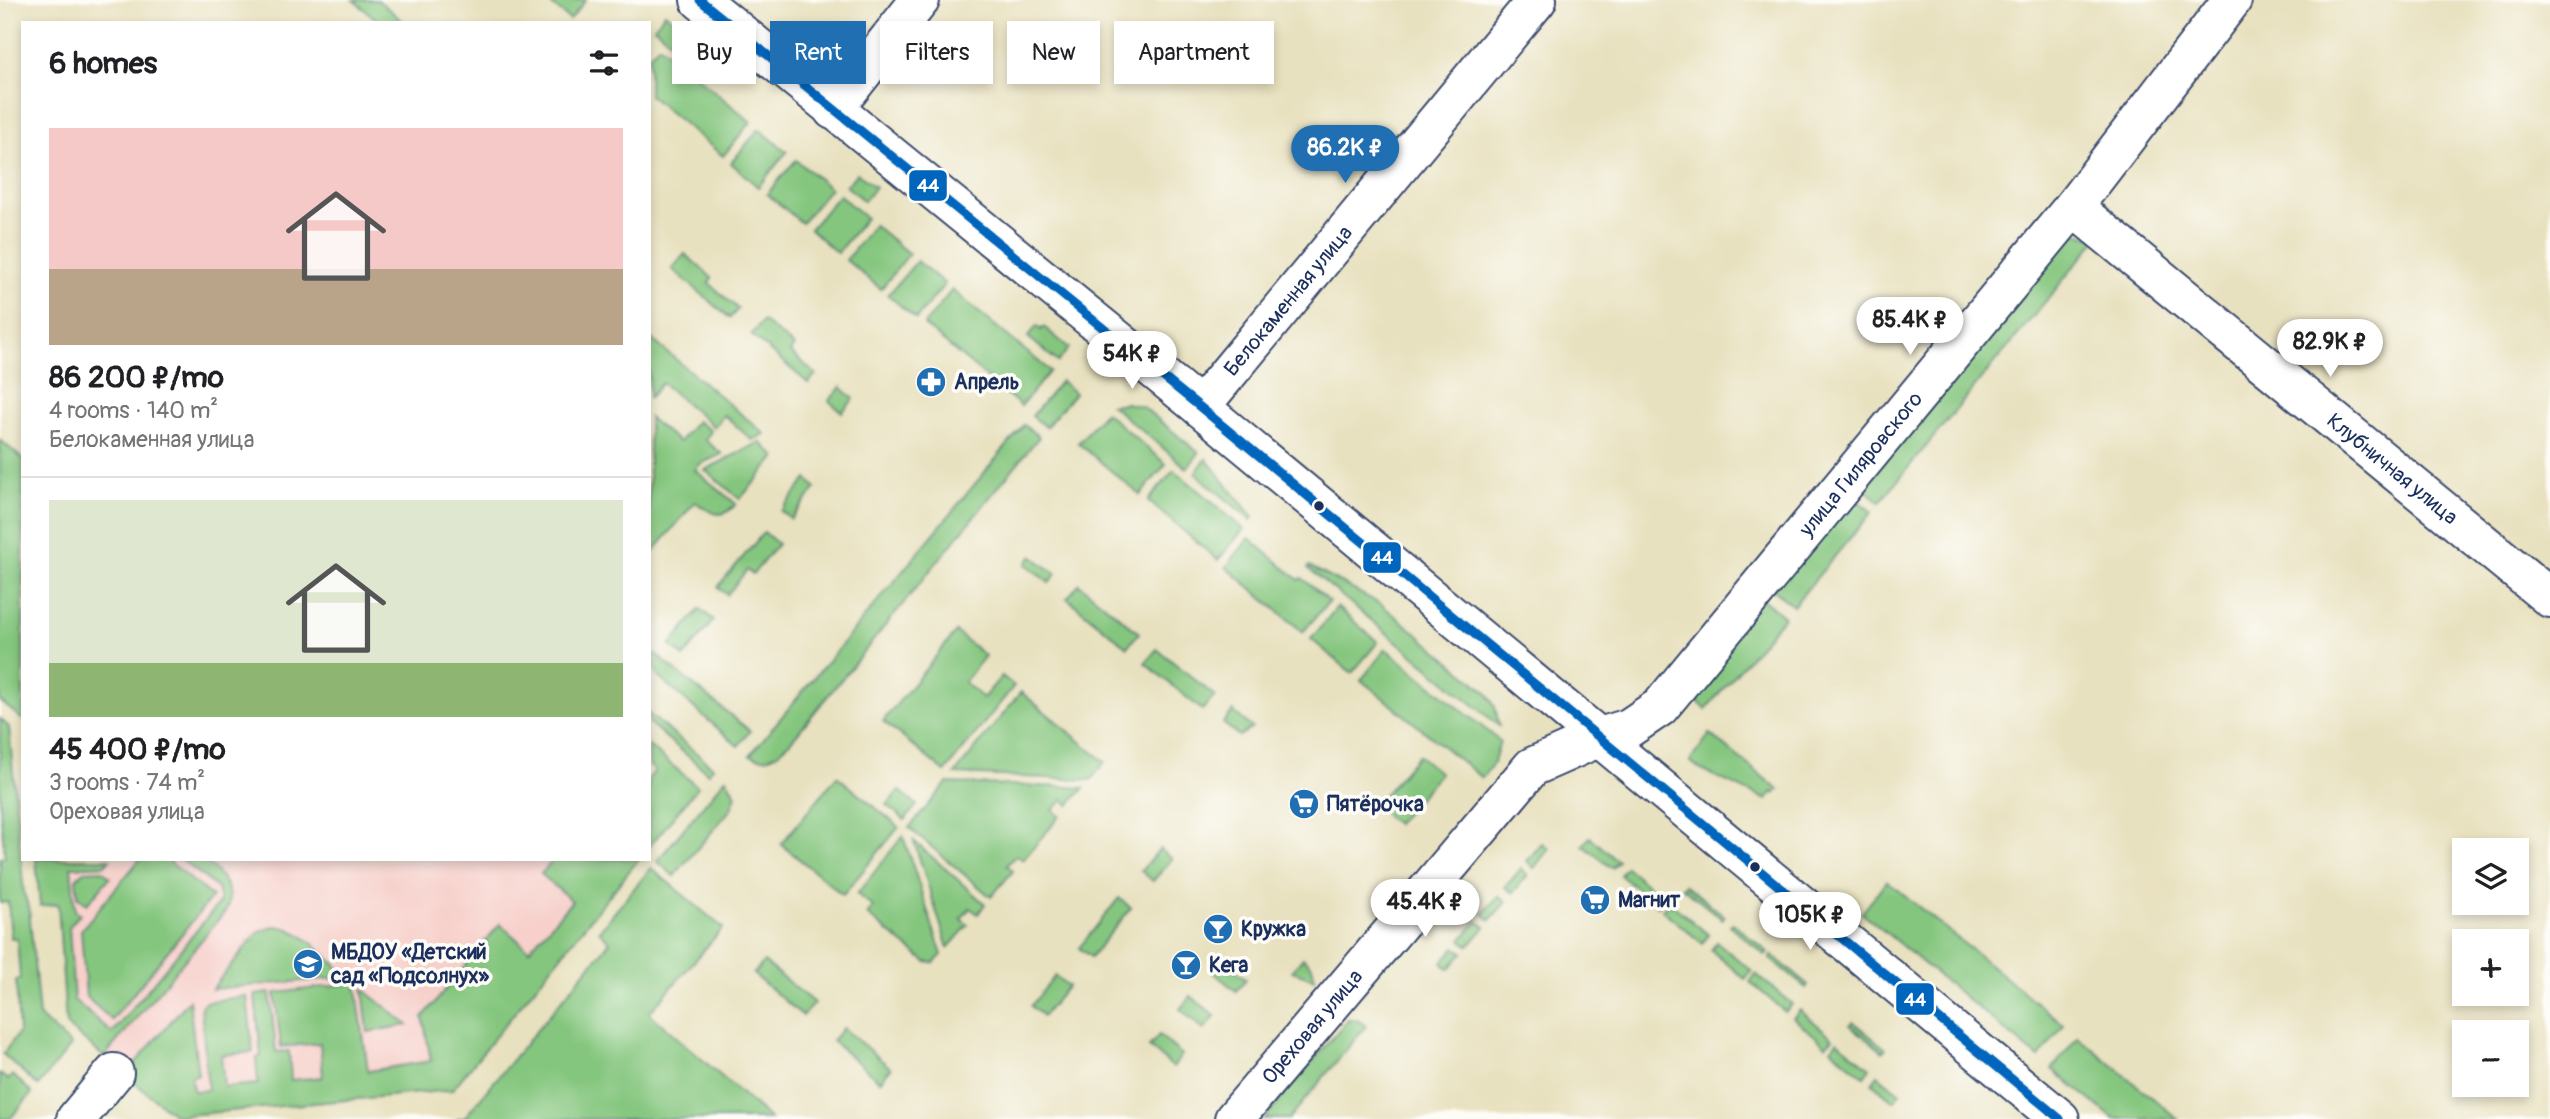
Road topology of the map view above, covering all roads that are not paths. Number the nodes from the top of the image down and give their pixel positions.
1 (700, 0) edge
2 (920, 0) edge
3 (1537, 0) edge
4 (2232, 0) edge
5 (833, 110) junction
6 (2073, 206) junction
7 (1200, 407) junction
8 (2550, 598) edge
9 (1600, 737) junction
10 (114, 1073) dead end
11 (76, 1119) edge
12 (1234, 1119) edge
13 (2060, 1119) edge

1 - 5 street
2 - 5 street
3 - 7 street, Белокаменная улица
4 - 6 street, улица Гиляровского
5 - 7 street
6 - 8 street, Клубничная улица
6 - 9 street, улица Гиляровского
7 - 9 street
9 - 12 street, Ореховая улица
9 - 13 street
10 - 11 street

